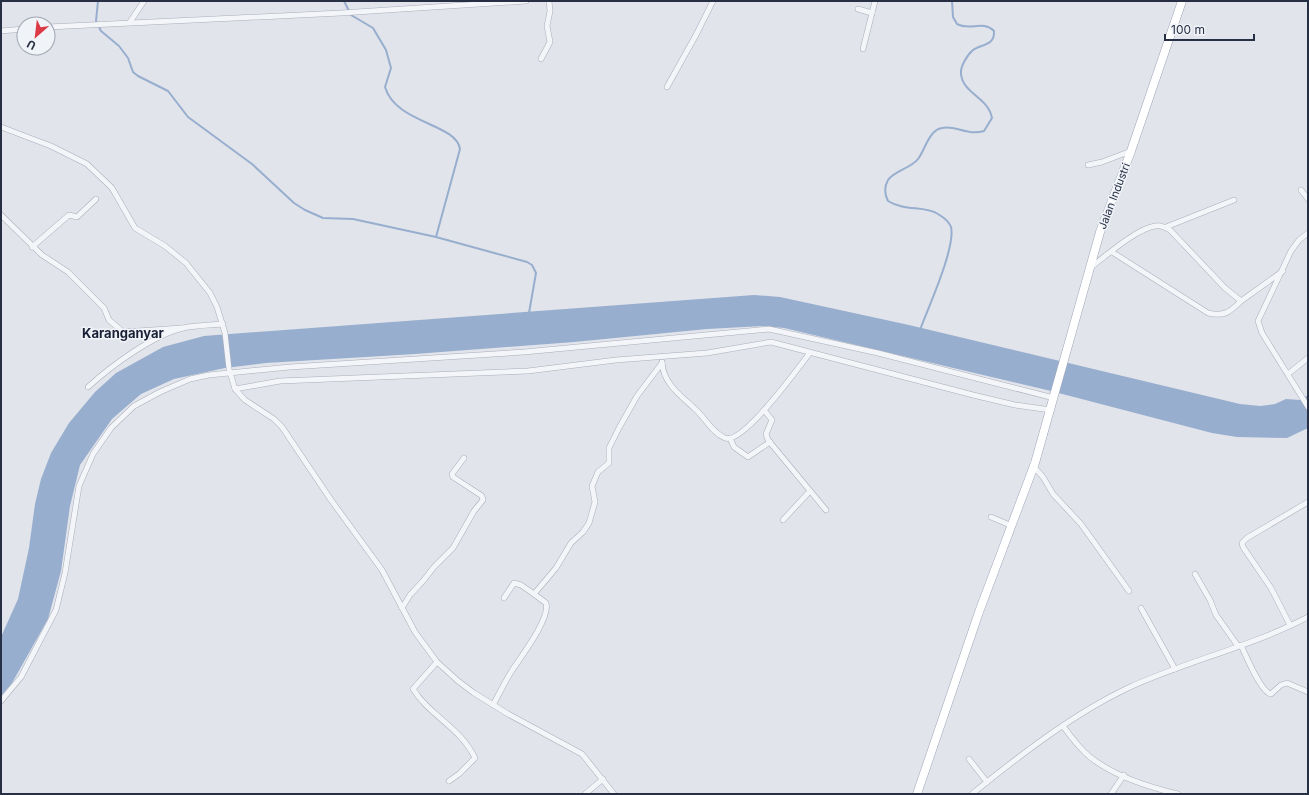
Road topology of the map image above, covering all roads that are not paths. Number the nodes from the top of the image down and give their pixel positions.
1 (144, 1) edge
2 (450, 1) edge
3 (526, 1) edge
4 (549, 1) edge
5 (713, 1) edge
6 (875, 1) edge
7 (1182, 1) edge
8 (446, 7) junction
9 (858, 9) dead end
10 (872, 13) junction
11 (130, 22) junction
12 (56, 27) edge
13 (16, 29) edge
14 (1, 30) edge
15 (863, 48) dead end
16 (542, 59) dead end
17 (667, 86) dead end
18 (1, 127) edge
19 (1131, 151) junction
20 (1088, 165) dead end
21 (1301, 190) dead end
22 (96, 199) dead end
23 (1308, 199) edge
24 (1234, 200) dead end
25 (1, 215) edge
26 (1166, 228) junction
27 (1308, 233) edge
28 (32, 247) junction
29 (1112, 252) junction
30 (1088, 269) junction
31 (1283, 271) junction
32 (1241, 301) junction
33 (223, 324) junction
34 (182, 328) junction
35 (809, 354) junction
36 (663, 357) junction
37 (1308, 358) edge
38 (662, 363) junction
39 (230, 371) junction
40 (1288, 374) junction
41 (88, 387) dead end
42 (234, 389) junction
43 (1054, 396) junction
44 (1308, 408) edge
45 (764, 410) junction
46 (1051, 410) junction
47 (730, 438) junction
48 (770, 442) junction
49 (464, 458) dead end
50 (1034, 467) junction
51 (810, 491) junction
52 (1308, 502) edge
53 (826, 510) dead end
54 (991, 517) dead end
55 (783, 520) dead end
56 (1012, 526) junction
57 (1195, 574) dead end
58 (1129, 591) dead end
59 (534, 594) junction
60 (504, 598) dead end
61 (402, 608) junction
62 (1141, 608) dead end
63 (1308, 617) edge
64 (1290, 625) junction
65 (1239, 646) junction
66 (437, 662) junction
67 (1176, 669) junction
68 (1308, 692) edge
69 (1, 701) edge
70 (493, 705) junction
71 (1063, 726) junction
72 (969, 759) dead end
73 (1124, 775) junction
74 (603, 779) junction
75 (449, 781) dead end
76 (987, 782) junction
77 (1159, 792) edge
78 (585, 794) edge
79 (614, 794) edge
80 (916, 794) edge
81 (972, 794) edge
82 (1111, 794) edge
83 (1178, 794) edge

1 - 11 street
2 - 8 street
3 - 8 street
4 - 16 street
5 - 17 street
6 - 10 street
7 - 19 main road, Jalan Industri
8 - 11 street
9 - 10 street
10 - 15 street
11 - 12 street
13 - 14 street
18 - 33 street
19 - 20 street
19 - 30 main road, Jalan Industri
21 - 23 street
22 - 28 street
24 - 26 street
25 - 28 street
26 - 29 street
26 - 32 street
27 - 31 street
28 - 34 street
29 - 30 street
29 - 32 street
30 - 43 main road, Jalan Industri
31 - 32 street
31 - 40 street
33 - 34 street
33 - 39 street
34 - 41 street
35 - 36 street
35 - 45 street
35 - 46 street
36 - 38 street
36 - 42 street
37 - 40 street
38 - 47 street
38 - 59 street
39 - 42 street
39 - 43 street
39 - 69 street
40 - 44 street
42 - 61 street
43 - 46 main road, Jalan Industri
45 - 47 street
45 - 48 street
46 - 50 main road, Jalan Industri
47 - 48 street
48 - 51 street
49 - 61 street
50 - 56 main road, Jalan Industri
50 - 58 street
51 - 53 street
51 - 55 street
52 - 64 street
54 - 56 street
56 - 80 main road, Jalan Industri
57 - 65 street
59 - 60 street
59 - 70 street
61 - 66 street
62 - 67 street
63 - 64 street
64 - 65 street
65 - 67 street
65 - 68 street
66 - 70 street
66 - 75 street
67 - 71 street
70 - 74 street
71 - 73 street
71 - 76 street
72 - 76 street
73 - 77 street
73 - 82 street
74 - 78 street
74 - 79 street
76 - 81 street
77 - 83 street

